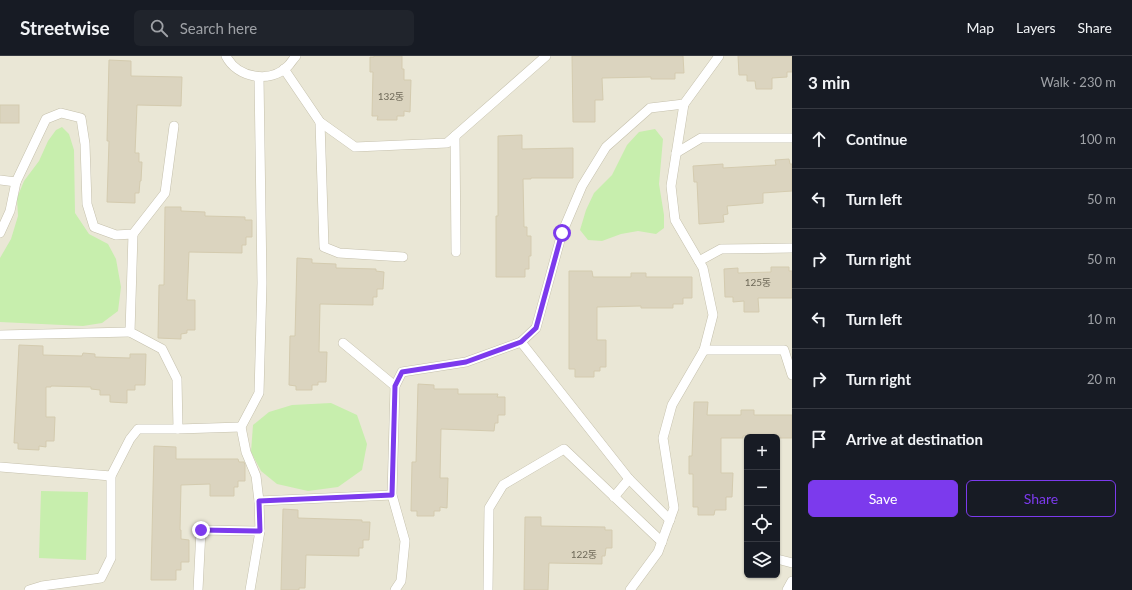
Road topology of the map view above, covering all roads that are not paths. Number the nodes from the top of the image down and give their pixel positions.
1 (226, 56) edge
2 (296, 56) edge
3 (546, 56) edge
4 (718, 56) edge
5 (284, 69) junction
6 (258, 76) junction
7 (684, 104) junction
8 (320, 122) junction
9 (174, 126) dead end
10 (455, 136) junction
11 (792, 138) edge
12 (676, 153) junction
13 (0, 180) edge
14 (16, 182) junction
15 (0, 233) edge
16 (132, 234) junction
17 (792, 248) edge
18 (456, 252) dead end
19 (403, 257) dead end
20 (699, 261) junction
21 (130, 332) junction
22 (0, 335) edge
23 (521, 342) junction
24 (343, 343) dead end
25 (704, 350) junction
26 (792, 375) edge
27 (395, 386) junction
28 (241, 427) junction
29 (178, 429) junction
30 (0, 467) edge
31 (111, 476) junction
32 (629, 479) junction
33 (392, 495) junction
34 (614, 497) junction
35 (259, 501) junction
36 (670, 520) junction
37 (260, 531) junction
38 (662, 542) junction
39 (780, 560) edge
40 (792, 563) edge
41 (792, 581) edge
42 (29, 590) edge
43 (198, 590) edge
44 (250, 590) edge
45 (395, 590) edge
46 (488, 590) edge
47 (630, 590) edge
48 (787, 590) edge

1 - 6 lane
2 - 5 lane
3 - 10 lane
4 - 7 lane
5 - 6 lane
5 - 8 lane
6 - 28 lane
7 - 12 lane
7 - 23 lane
8 - 10 lane
8 - 19 lane
9 - 16 lane
10 - 18 lane
11 - 12 lane
12 - 20 lane
13 - 14 lane
14 - 15 lane
14 - 16 lane
16 - 21 lane
17 - 20 lane
20 - 25 lane
21 - 22 lane
21 - 29 lane
23 - 27 lane
23 - 32 lane
24 - 27 lane
25 - 26 lane
25 - 36 lane
27 - 33 lane
28 - 29 lane
28 - 35 lane
29 - 31 lane
30 - 31 lane
31 - 42 lane
32 - 34 lane
32 - 36 lane
33 - 35 lane
33 - 45 lane
34 - 38 lane
34 - 46 lane
35 - 37 lane
36 - 38 lane
37 - 43 lane
37 - 44 lane
38 - 47 lane
39 - 40 lane
41 - 48 lane

